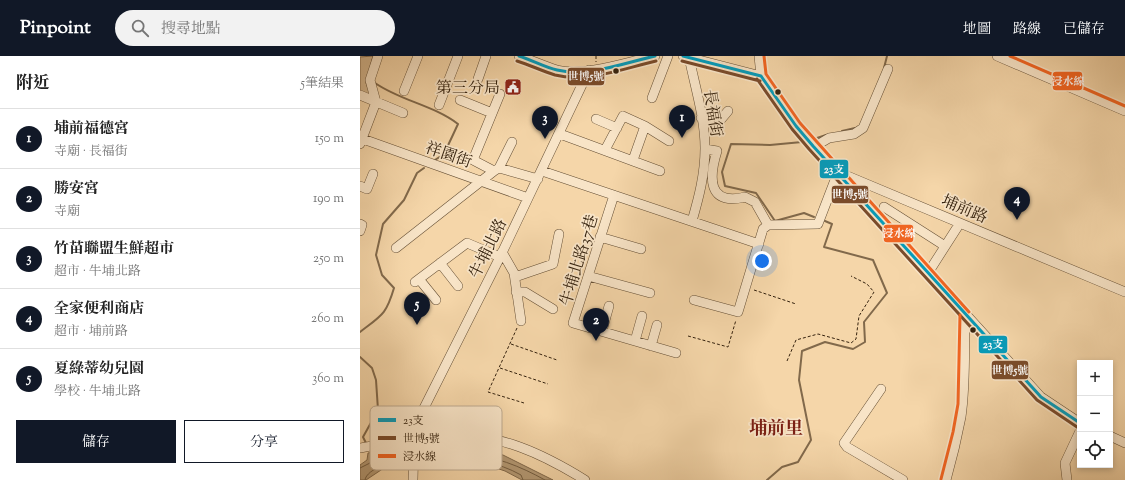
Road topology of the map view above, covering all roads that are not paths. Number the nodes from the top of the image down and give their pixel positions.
1 (378, 56) edge
2 (418, 56) edge
3 (458, 56) edge
4 (486, 56) edge
5 (519, 56) edge
6 (655, 56) edge
7 (668, 56) edge
8 (686, 56) edge
9 (759, 56) edge
10 (997, 56) edge
11 (888, 69) dead end
12 (590, 70) junction
13 (761, 76) junction
14 (478, 79) dead end
15 (404, 91) dead end
16 (500, 94) dead end
17 (360, 95) edge
18 (652, 98) dead end
19 (460, 100) dead end
20 (376, 102) junction
21 (439, 105) dead end
22 (1125, 111) edge
23 (728, 112) dead end
24 (403, 113) dead end
25 (492, 113) junction
26 (702, 118) junction
27 (596, 119) dead end
28 (645, 126) junction
29 (617, 128) junction
30 (560, 134) junction
31 (361, 140) edge
32 (669, 141) dead end
33 (512, 142) dead end
34 (814, 147) junction
35 (705, 149) junction
36 (605, 150) junction
37 (633, 160) junction
38 (496, 169) junction
39 (660, 171) dead end
40 (838, 172) junction
41 (373, 174) dead end
42 (540, 175) junction
43 (482, 181) junction
44 (360, 186) edge
45 (614, 195) junction
46 (528, 198) junction
47 (884, 207) dead end
48 (692, 221) junction
49 (960, 222) junction
50 (360, 224) edge
51 (768, 225) junction
52 (360, 231) edge
53 (559, 234) dead end
54 (600, 237) junction
55 (759, 244) junction
56 (945, 246) junction
57 (396, 248) dead end
58 (641, 249) dead end
59 (501, 255) junction
60 (440, 263) junction
61 (928, 273) junction
62 (588, 276) junction
63 (515, 277) junction
64 (458, 286) dead end
65 (516, 292) junction
66 (1125, 292) edge
67 (650, 293) dead end
68 (436, 300) dead end
69 (694, 300) dead end
70 (610, 306) dead end
71 (553, 309) dead end
72 (965, 315) junction
73 (642, 316) dead end
74 (521, 320) road end
75 (657, 324) dead end
76 (602, 331) junction
77 (635, 341) junction
78 (652, 346) junction
79 (676, 353) dead end
80 (881, 389) dead end
81 (425, 406) edge
82 (1077, 421) edge
83 (1080, 432) edge
84 (1113, 437) edge
85 (502, 441) edge
86 (1125, 443) edge
87 (370, 446) edge
88 (360, 448) edge
89 (413, 470) edge
90 (413, 480) edge
91 (585, 480) edge
92 (903, 480) edge
93 (946, 480) edge
94 (1067, 480) edge

1 - 20 street
2 - 15 street
3 - 21 street
4 - 14 street
5 - 12 street
6 - 12 street
7 - 18 street
8 - 13 street
8 - 26 street, 長福街
9 - 13 street
10 - 22 street
11 - 34 street
12 - 30 street, 牛埔北路
13 - 34 street
16 - 25 street
17 - 20 street
19 - 25 street
20 - 24 street
20 - 31 street
23 - 26 street
25 - 38 street
26 - 35 street, 長福街
27 - 29 street
28 - 29 street
28 - 32 street
28 - 37 street
29 - 36 street
30 - 36 street
30 - 42 street, 牛埔北路
31 - 43 street, 祥園街
33 - 38 street
34 - 40 street
35 - 48 street, 長福街
35 - 51 street
36 - 37 street
37 - 39 street
38 - 42 street
38 - 43 street
40 - 49 street, 埔前路
40 - 51 street
40 - 61 street
41 - 44 street
42 - 45 street
42 - 46 street, 牛埔北路
43 - 46 street, 祥園街
43 - 57 street
45 - 48 street
45 - 54 street, 牛埔北路37巷
46 - 59 street, 牛埔北路
47 - 56 street
48 - 55 street
49 - 56 street
49 - 66 street, 埔前路
50 - 52 street
51 - 55 street
53 - 63 street
54 - 58 street
54 - 62 street, 牛埔北路37巷
55 - 69 street
56 - 61 street
59 - 60 street
59 - 63 street
59 - 81 street, 牛埔北路
60 - 64 street
60 - 68 street
61 - 72 street
62 - 67 street
62 - 76 street, 牛埔北路37巷
63 - 65 street
65 - 71 street
65 - 74 street
70 - 76 street
72 - 82 street
72 - 93 street
73 - 77 street
75 - 78 street
76 - 77 street, 牛埔北路37巷
77 - 78 street, 牛埔北路37巷
78 - 79 street, 牛埔北路37巷
80 - 92 street
83 - 94 street
84 - 86 street
85 - 91 street
87 - 88 street
89 - 90 street, 牛埔北路

